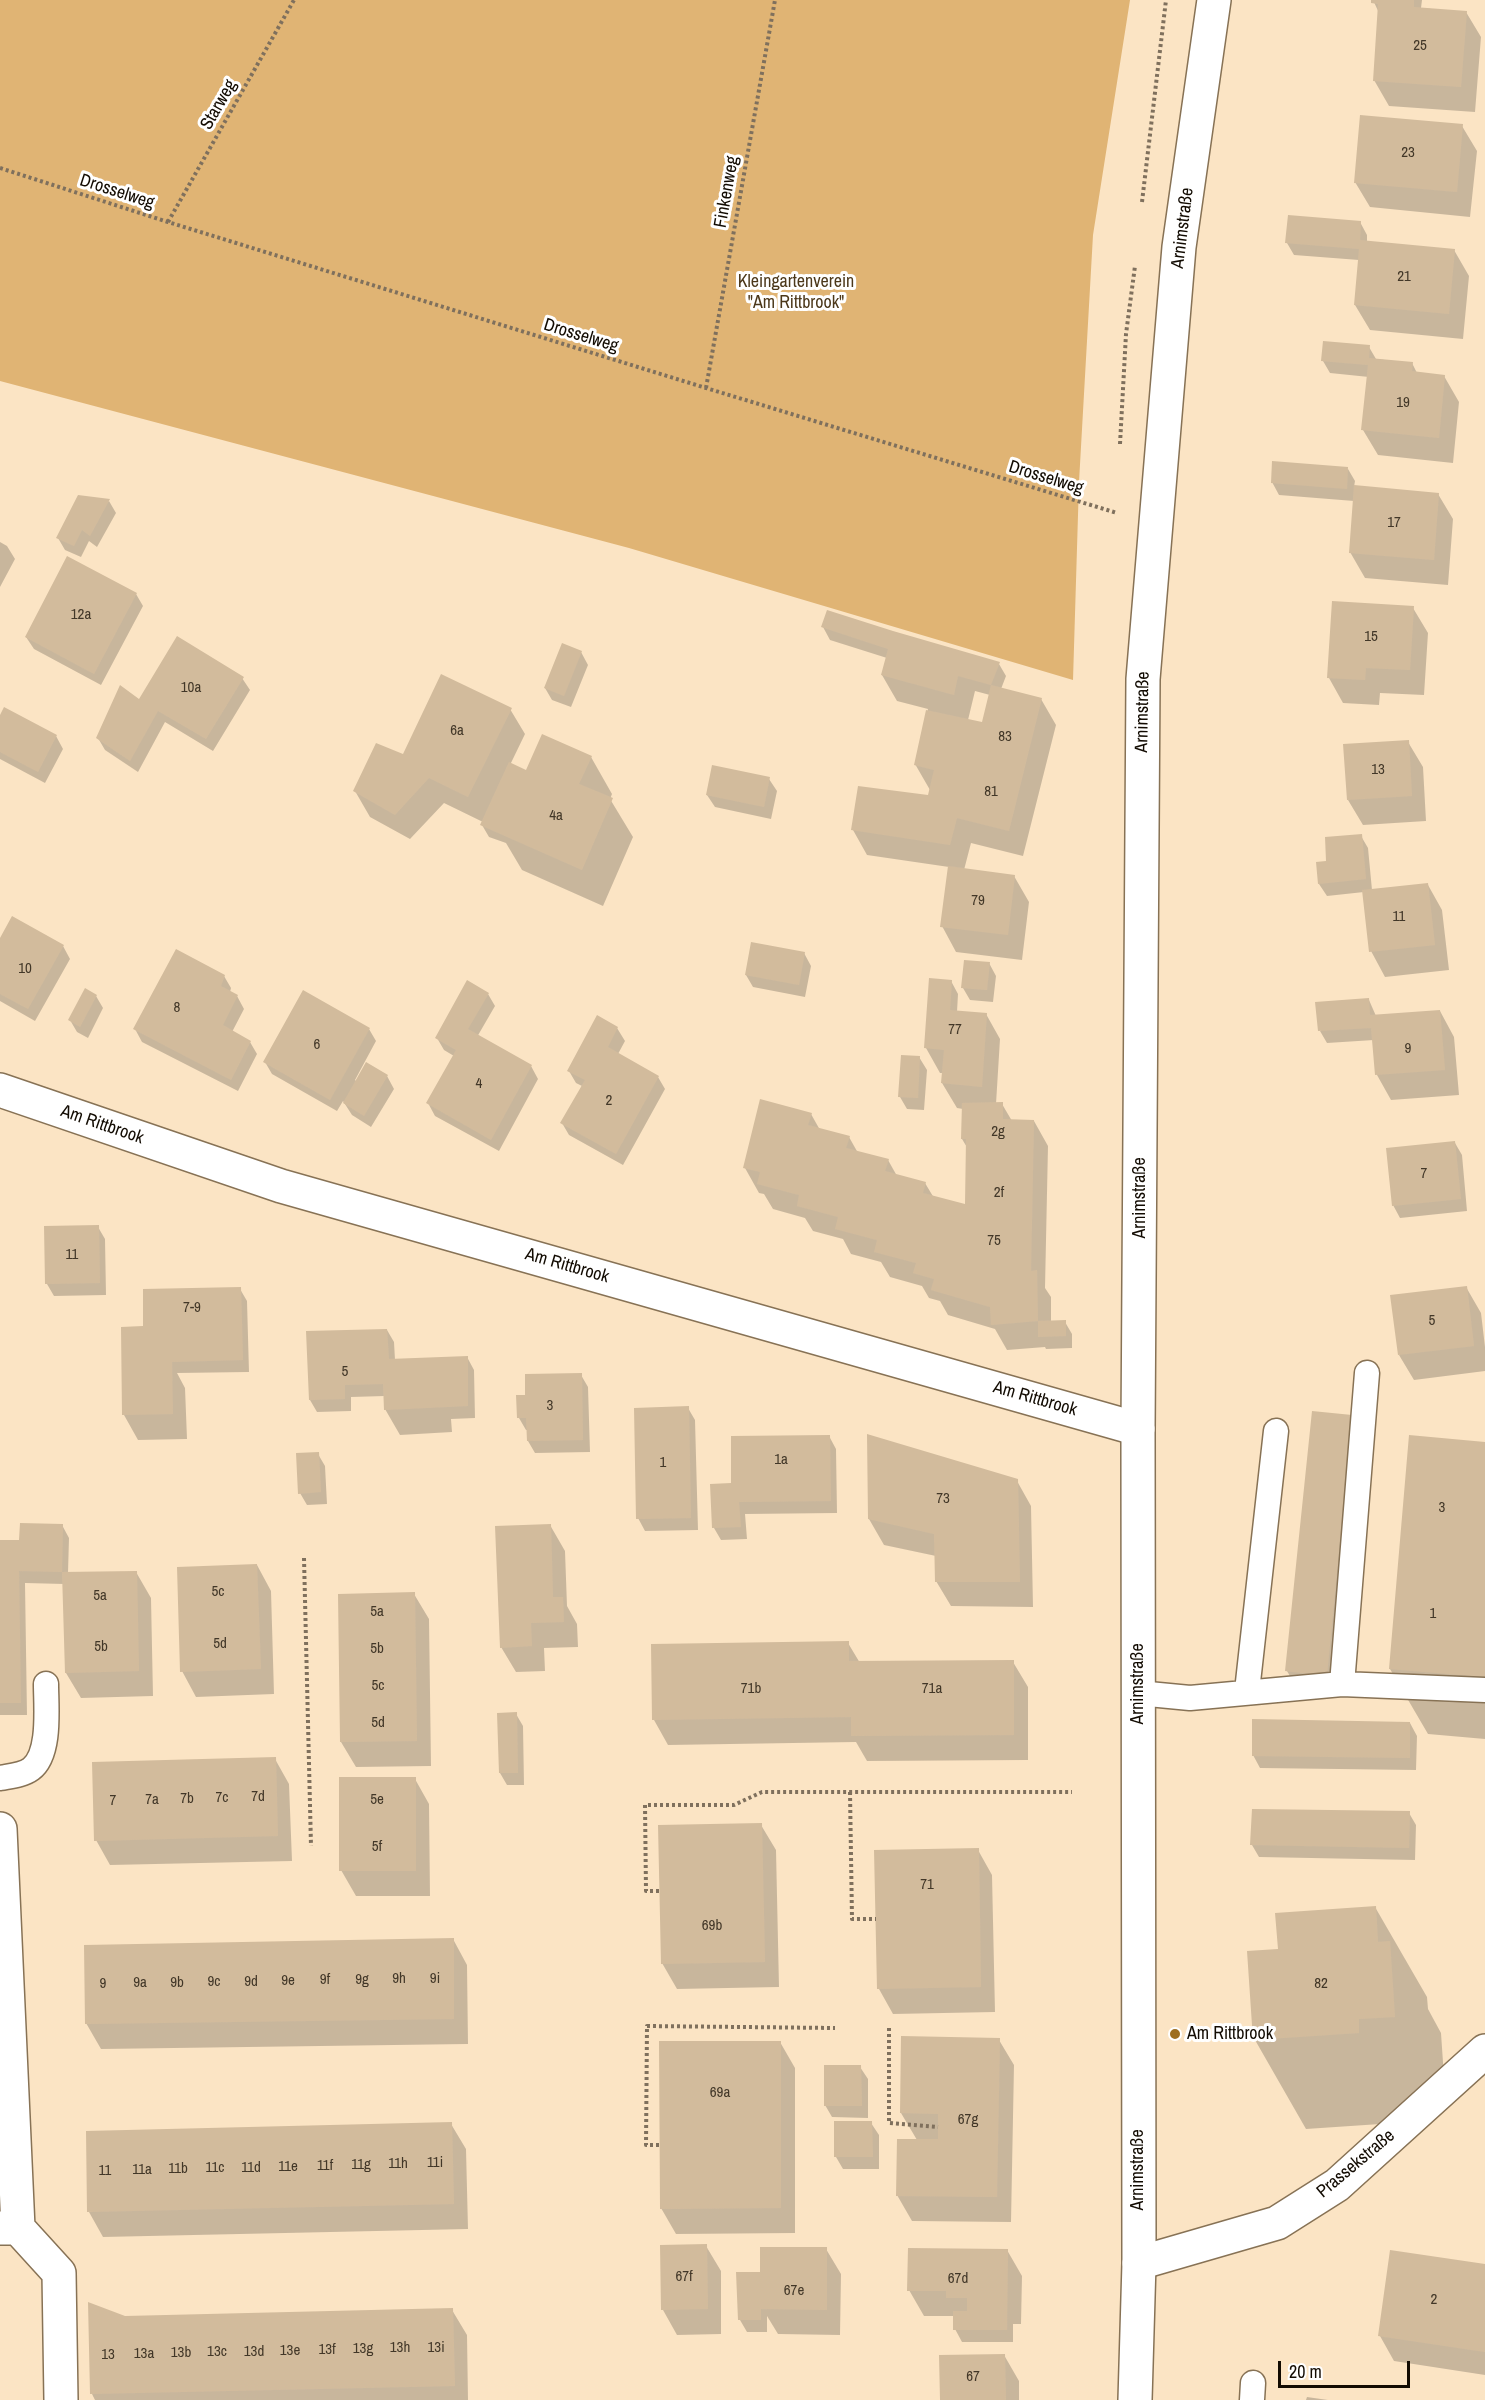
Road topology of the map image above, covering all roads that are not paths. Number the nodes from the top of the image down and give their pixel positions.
1 (1214, 0) edge
2 (0, 1090) edge
3 (1367, 1373) dead end
4 (1138, 1429) junction
5 (1276, 1431) dead end
6 (46, 1684) dead end
7 (1342, 1684) junction
8 (1485, 1690) edge
9 (1247, 1691) junction
10 (1138, 1693) junction
11 (0, 1778) edge
12 (0, 1829) edge
13 (1485, 2051) edge
14 (9, 2228) edge
15 (1138, 2263) junction
16 (61, 2400) edge
17 (1135, 2400) edge

1 - 4 main road, Arnimstraße
2 - 4 main road, Am Rittbrook
3 - 7 lane
4 - 10 main road, Arnimstraße
5 - 9 lane
6 - 11 lane
7 - 8 lane
7 - 9 lane
9 - 10 lane
10 - 15 main road, Arnimstraße
12 - 14 main road
13 - 15 main road, Prassekstraße
14 - 16 main road
15 - 17 main road, Arnimstraße

